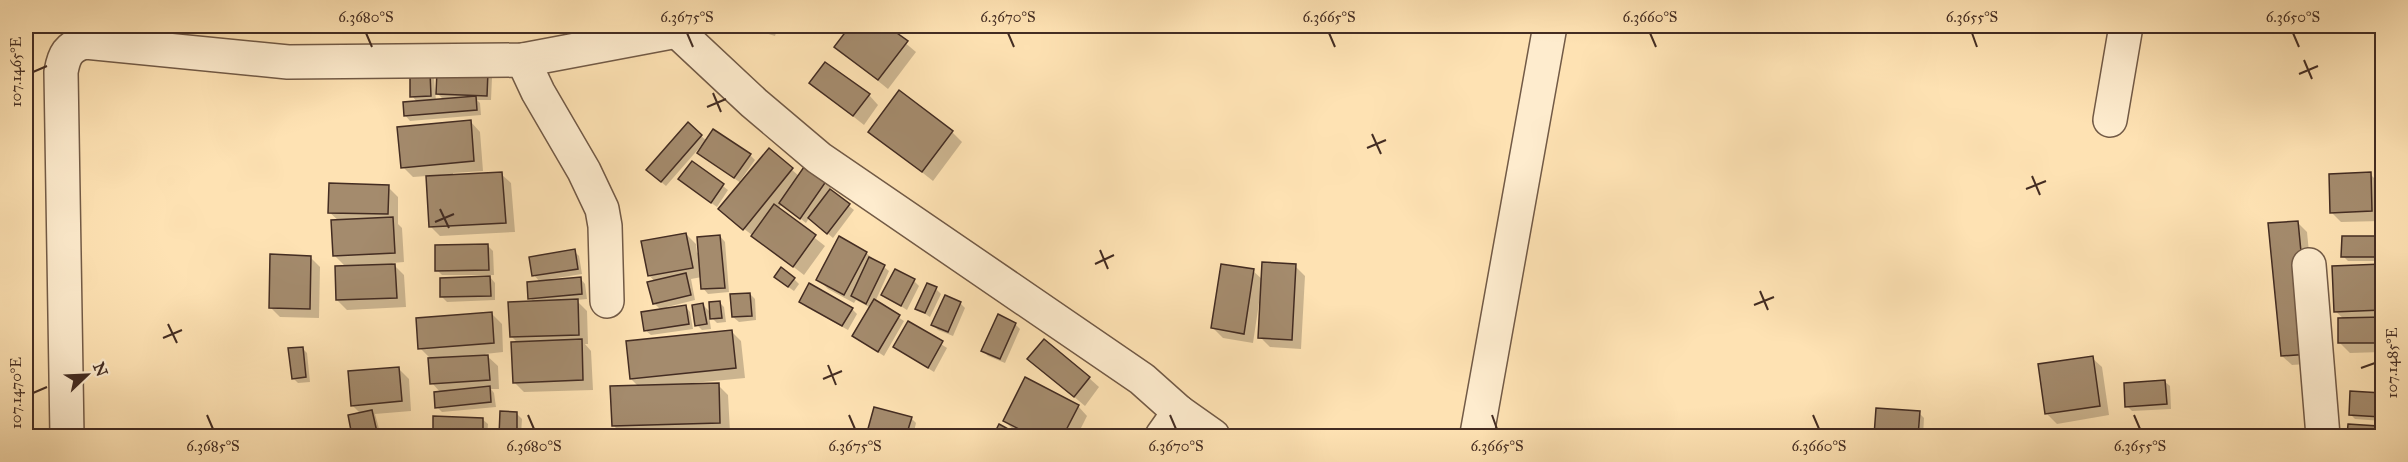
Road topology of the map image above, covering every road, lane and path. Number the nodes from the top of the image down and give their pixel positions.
1 (1550, 26) edge
2 (2126, 26) edge
3 (676, 28) edge
4 (523, 60) junction
5 (2110, 120) dead end
6 (2309, 265) dead end
7 (608, 301) dead end
8 (1170, 424) edge
9 (1477, 434) dead end
10 (67, 436) edge
11 (1213, 436) edge
12 (2323, 436) edge

1 - 9 street
2 - 5 street
3 - 4 street
3 - 8 street
4 - 7 street
4 - 10 street
6 - 12 street
8 - 11 street

